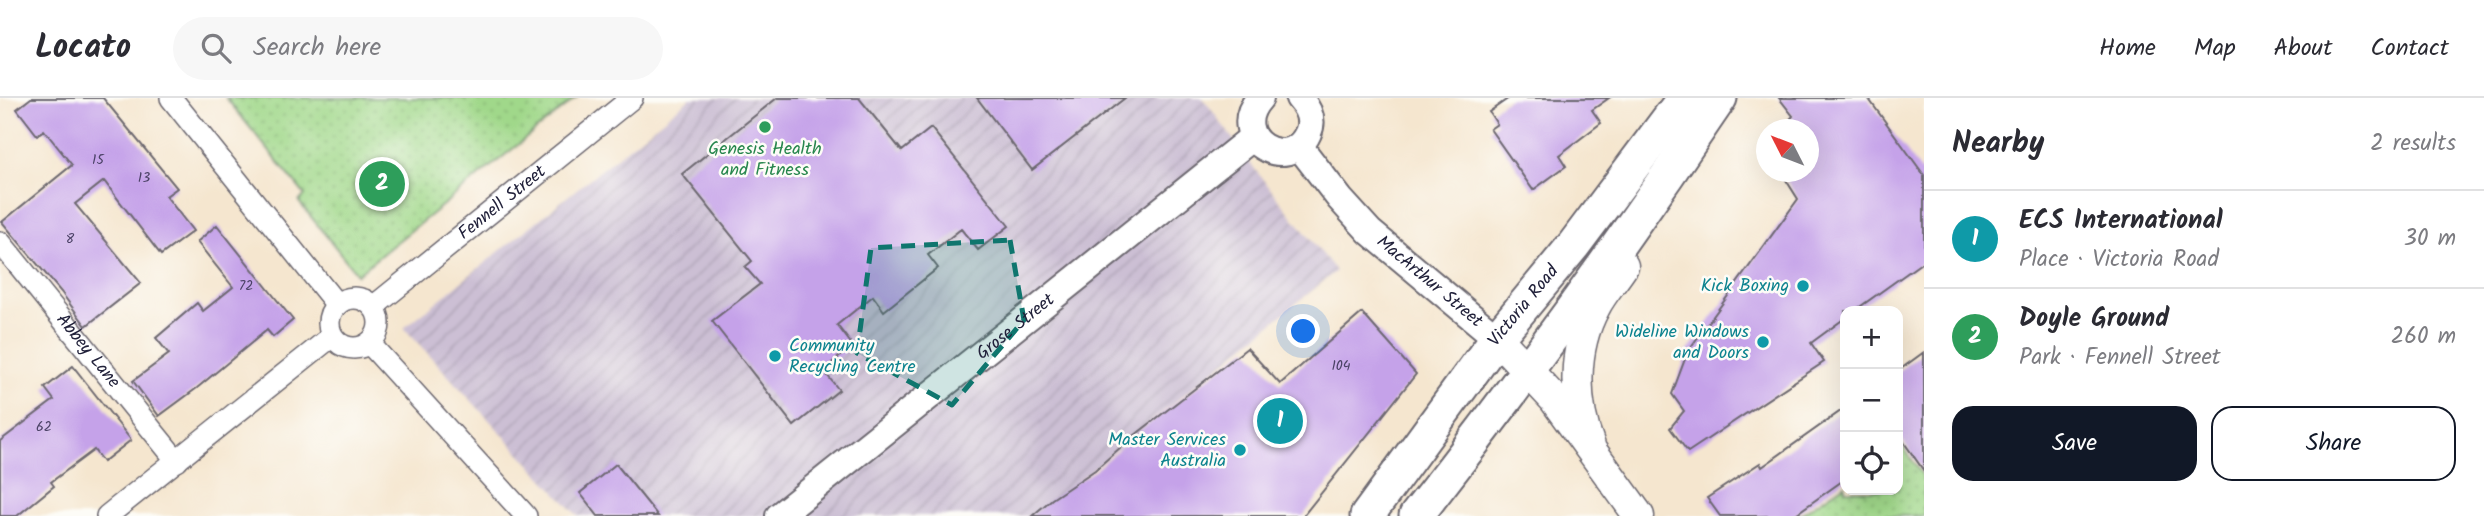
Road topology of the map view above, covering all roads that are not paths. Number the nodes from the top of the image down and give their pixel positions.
1 (171, 98) edge
2 (632, 98) edge
3 (1260, 98) edge
4 (1300, 98) edge
5 (1684, 98) edge
6 (1720, 98) edge
7 (1730, 98) edge
8 (1253, 137) junction
9 (1299, 146) junction
10 (0, 242) edge
11 (337, 305) junction
12 (373, 307) junction
13 (331, 337) junction
14 (1497, 338) junction
15 (369, 344) junction
16 (1528, 369) junction
17 (1590, 446) junction
18 (177, 461) junction
19 (107, 516) edge
20 (526, 516) edge
21 (779, 516) edge
22 (1367, 516) edge
23 (1416, 516) edge
24 (1639, 516) edge

1 - 11 street
2 - 12 street, Fennell Street
3 - 8 street
4 - 9 street
5 - 14 main road, Victoria Road
6 - 16 main road
7 - 17 main road
8 - 9 street
8 - 21 street, Grose Street
9 - 14 street, MacArthur Street
10 - 18 street, Abbey Lane
11 - 12 street
11 - 13 street
12 - 15 street
13 - 15 street
13 - 18 street
14 - 16 main road, MacArthur Street
14 - 22 main road, Victoria Road
15 - 20 street
16 - 17 main road, MacArthur Street
16 - 23 main road
17 - 24 main road, MacArthur Street
18 - 19 street

